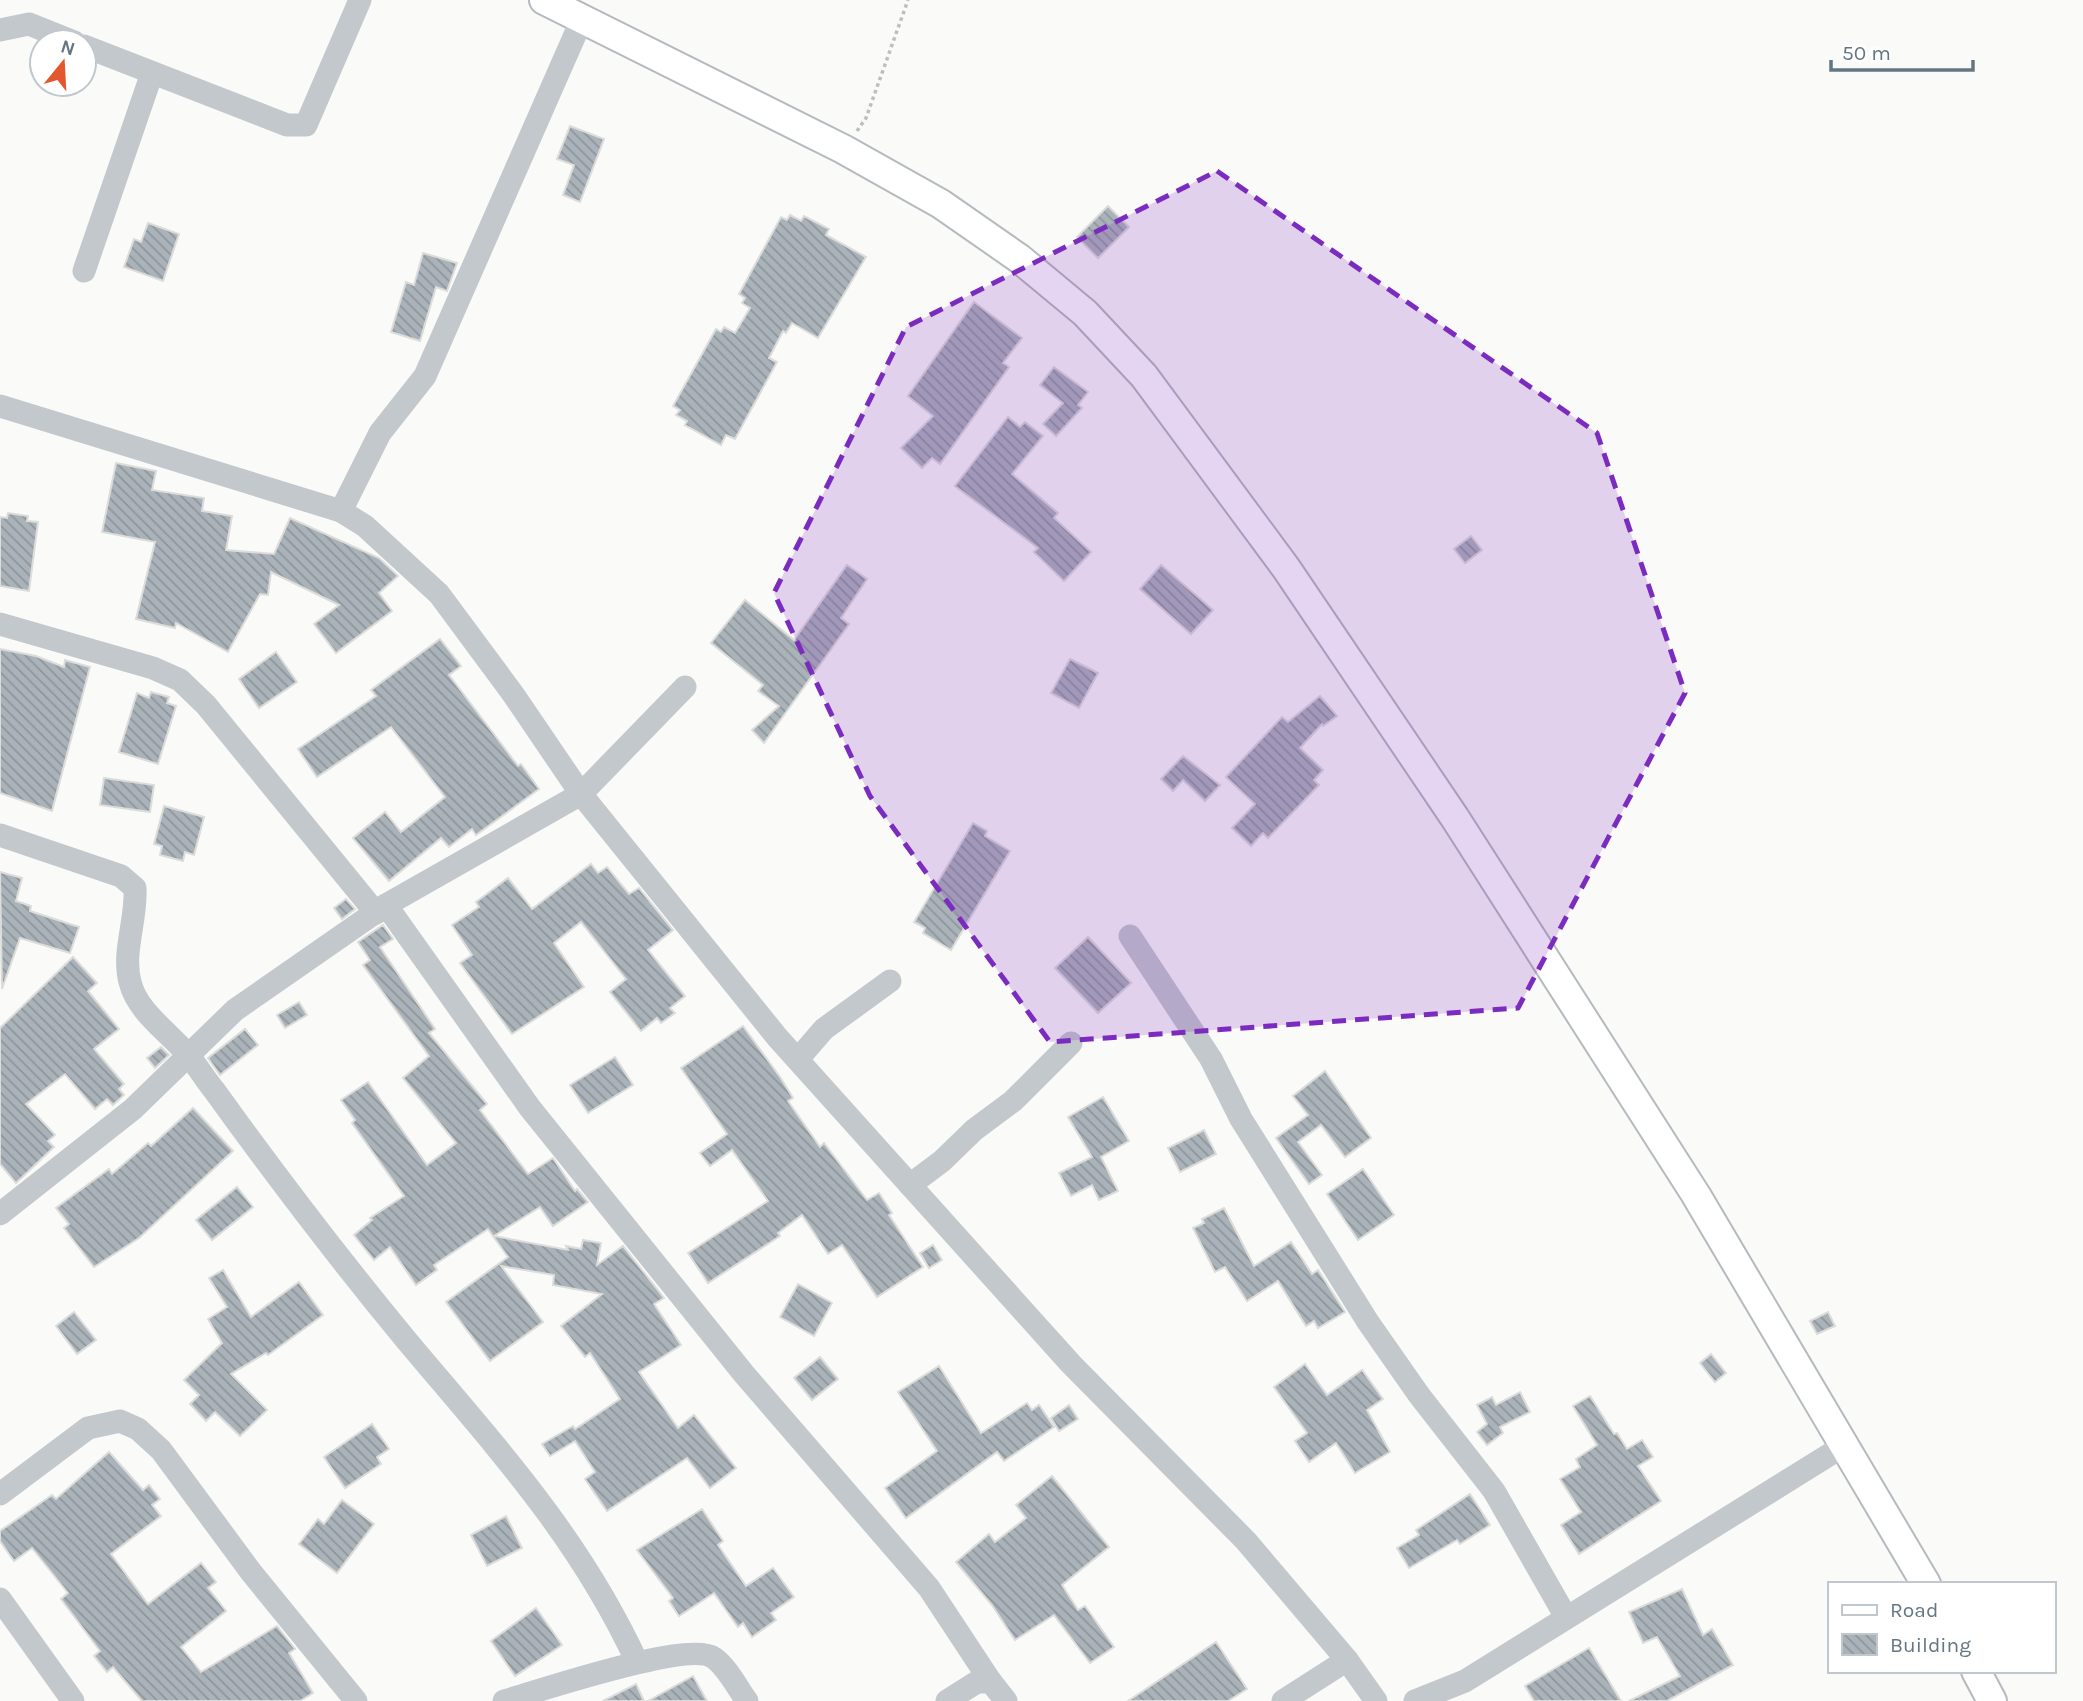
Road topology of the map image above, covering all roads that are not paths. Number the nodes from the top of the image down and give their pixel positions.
1 (360, 0) edge
2 (544, 0) edge
3 (582, 19) junction
4 (39, 28) edge
5 (0, 30) edge
6 (98, 52) edge
7 (152, 73) junction
8 (84, 271) dead end
9 (0, 406) edge
10 (341, 511) junction
11 (0, 624) edge
12 (685, 687) dead end
13 (581, 794) junction
14 (0, 835) edge
15 (381, 909) junction
16 (1130, 936) dead end
17 (890, 981) dead end
18 (1071, 1043) dead end
19 (189, 1056) junction
20 (798, 1059) junction
21 (910, 1185) junction
22 (0, 1214) edge
23 (1845, 1445) junction
24 (0, 1494) edge
25 (1925, 1582) edge
26 (0, 1599) edge
27 (1566, 1617) junction
28 (1347, 1660) junction
29 (637, 1662) junction
30 (1977, 1673) edge
31 (991, 1682) junction
32 (73, 1701) edge
33 (356, 1701) edge
34 (504, 1701) edge
35 (747, 1701) edge
36 (947, 1701) edge
37 (1006, 1701) edge
38 (1283, 1701) edge
39 (1376, 1701) edge
40 (1415, 1701) edge
41 (1992, 1701) edge

1 - 7 street
2 - 3 main road
3 - 10 street
3 - 23 main road
4 - 5 street
6 - 7 street
7 - 8 street
9 - 10 street
10 - 13 street
11 - 15 street
12 - 13 street
13 - 15 street
13 - 20 street
14 - 19 street
15 - 19 street
15 - 31 street
16 - 27 street
17 - 20 street
18 - 21 street
19 - 22 street
19 - 29 street
20 - 21 street
21 - 28 street
23 - 25 main road
23 - 27 street
24 - 33 street
26 - 32 street
27 - 40 street
28 - 38 street
28 - 39 street
29 - 34 street
29 - 35 street
30 - 41 main road
31 - 36 street
31 - 37 street

